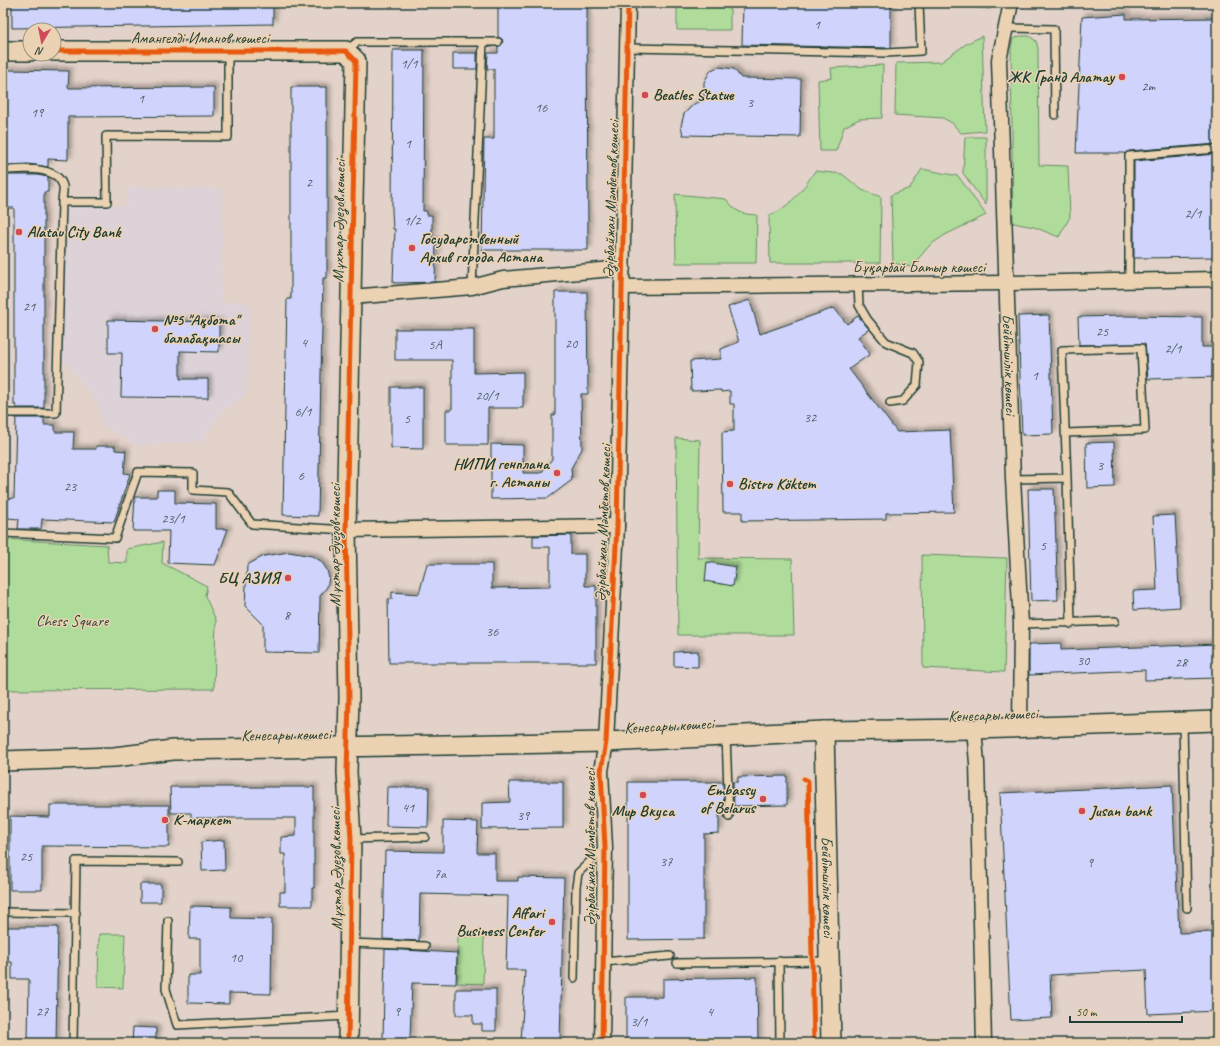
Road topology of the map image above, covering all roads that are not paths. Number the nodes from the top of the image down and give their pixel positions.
1 (628, 3) edge
2 (919, 3) edge
3 (1011, 3) edge
4 (1005, 28) junction
5 (483, 42) junction
6 (498, 42) dead end
7 (3, 45) edge
8 (628, 48) junction
9 (22, 49) edge
10 (3, 51) edge
11 (22, 51) edge
12 (62, 51) edge
13 (228, 51) junction
14 (346, 51) junction
15 (1056, 115) dead end
16 (1217, 149) edge
17 (3, 170) edge
18 (62, 202) junction
19 (623, 268) junction
20 (1217, 279) edge
21 (1129, 280) junction
22 (1006, 283) junction
23 (858, 284) junction
24 (472, 287) junction
25 (622, 287) junction
26 (351, 297) junction
27 (890, 403) dead end
28 (3, 413) edge
29 (1066, 433) junction
30 (1067, 478) junction
31 (1013, 479) junction
32 (617, 526) junction
33 (346, 530) junction
34 (3, 533) edge
35 (1115, 621) dead end
36 (1021, 624) junction
37 (1072, 624) junction
38 (1217, 721) edge
39 (1183, 722) junction
40 (1020, 728) junction
41 (974, 730) junction
42 (824, 731) junction
43 (726, 736) junction
44 (606, 742) junction
45 (348, 747) junction
46 (3, 761) edge
47 (729, 817) dead end
48 (425, 837) dead end
49 (351, 840) junction
50 (605, 846) junction
51 (178, 862) dead end
52 (1188, 908) dead end
53 (3, 912) edge
54 (76, 913) junction
55 (168, 921) dead end
56 (350, 943) junction
57 (425, 946) dead end
58 (670, 956) dead end
59 (830, 960) junction
60 (779, 961) junction
61 (603, 962) junction
62 (677, 963) dead end
63 (574, 978) dead end
64 (349, 1016) junction
65 (74, 1043) edge
66 (348, 1043) edge
67 (602, 1043) edge
68 (780, 1043) edge
69 (831, 1043) edge
70 (984, 1043) edge

1 - 8 street, Әзірбайжан Мәмбетов көшесі
2 - 8 lane
3 - 4 street, Бейбітшілік көшесі
4 - 15 lane
4 - 22 street, Бейбітшілік көшесі
5 - 6 lane, Амангелді Иманов көшесі
5 - 14 lane, Амангелді Иманов көшесі
5 - 24 lane
7 - 9 street
8 - 19 street, Әзірбайжан Мәмбетов көшесі
10 - 11 main road
12 - 13 main road, Амангелді Иманов көшесі
13 - 14 main road, Амангелді Иманов көшесі
13 - 18 lane
14 - 26 main road, Мұхтар Әуезов көшесі
16 - 21 lane
17 - 18 lane
18 - 28 lane
19 - 24 street
19 - 25 street, Әзірбайжан Мәмбетов көшесі
20 - 21 street, Бұқарбай Батыр көшесі
21 - 22 street, Бұқарбай Батыр көшесі
22 - 23 street, Бұқарбай Батыр көшесі
22 - 31 street, Бейбітшілік көшесі
23 - 25 street, Бұқарбай Батыр көшесі
23 - 27 lane
24 - 26 street
25 - 32 street, Әзірбайжан Мәмбетов көшесі
26 - 33 main road, Мұхтар Әуезов көшесі
29 - 29 lane
29 - 30 lane
30 - 31 lane
30 - 37 lane
31 - 36 street, Бейбітшілік көшесі
32 - 33 street
32 - 44 street, Әзірбайжан Мәмбетов көшесі
33 - 34 lane
33 - 45 main road, Мұхтар Әуезов көшесі
35 - 37 lane
36 - 37 lane
36 - 40 street, Бейбітшілік көшесі
38 - 39 main road, Кенесары көшесі
39 - 40 main road, Кенесары көшесі
39 - 52 lane
40 - 41 main road, Кенесары көшесі
41 - 42 main road, Кенесары көшесі
41 - 70 street
42 - 43 main road, Кенесары көшесі
42 - 59 main road, Бейбітшілік көшесі
43 - 44 main road, Кенесары көшесі
43 - 47 lane
44 - 45 main road, Кенесары көшесі
44 - 50 street, Әзірбайжан Мәмбетов көшесі
45 - 46 main road, Кенесары көшесі
45 - 49 main road, Мұхтар Әуезов көшесі
48 - 49 lane
49 - 56 main road, Мұхтар Әуезов көшесі
50 - 61 street, Әзірбайжан Мәмбетов көшесі
50 - 63 lane
51 - 54 lane
53 - 54 lane
54 - 65 lane
55 - 64 lane
56 - 57 lane
56 - 64 main road, Мұхтар Әуезов көшесі
58 - 61 lane
59 - 60 lane
59 - 69 main road, Бейбітшілік көшесі
60 - 62 lane
60 - 68 lane
61 - 67 street, Әзірбайжан Мәмбетов көшесі
64 - 66 main road, Мұхтар Әуезов көшесі

